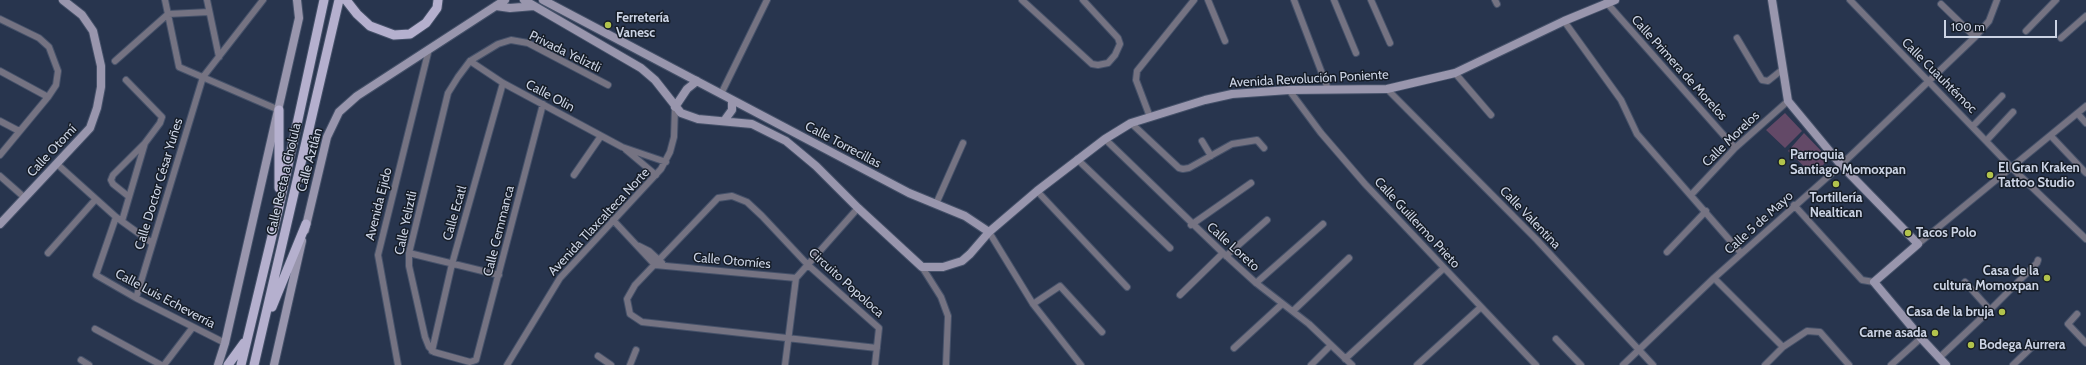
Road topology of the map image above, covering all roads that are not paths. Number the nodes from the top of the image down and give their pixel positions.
1 (63, 0) edge
2 (165, 0) edge
3 (207, 0) edge
4 (263, 0) edge
5 (297, 0) edge
6 (324, 0) edge
7 (339, 0) edge
8 (346, 0) edge
9 (438, 0) edge
10 (506, 0) edge
11 (524, 0) edge
12 (543, 0) edge
13 (767, 0) edge
14 (1022, 0) edge
15 (1083, 0) edge
16 (1194, 0) edge
17 (1208, 0) edge
18 (1294, 0) edge
19 (1334, 0) edge
20 (1371, 0) edge
21 (1615, 0) edge
22 (1772, 0) edge
23 (1850, 0) edge
24 (1997, 0) edge
25 (2056, 0) edge
26 (1606, 2) junction
27 (1941, 4) dead end
28 (496, 6) junction
29 (534, 6) junction
30 (209, 12) junction
31 (168, 14) junction
32 (2086, 16) edge
33 (0, 18) edge
34 (1564, 21) junction
35 (2026, 31) dead end
36 (1975, 37) junction
37 (1737, 38) dead end
38 (2061, 38) dead end
39 (1225, 41) dead end
40 (1390, 43) dead end
41 (429, 49) junction
42 (1356, 53) dead end
43 (219, 57) junction
44 (115, 61) dead end
45 (470, 61) junction
46 (1783, 69) junction
47 (0, 71) edge
48 (1455, 73) junction
49 (203, 77) junction
50 (126, 80) dead end
51 (698, 81) junction
52 (1928, 82) junction
53 (503, 83) junction
54 (608, 85) dead end
55 (1328, 89) junction
56 (1387, 89) junction
57 (1290, 90) junction
58 (721, 94) junction
59 (2002, 96) dead end
60 (48, 97) junction
61 (732, 100) junction
62 (1788, 101) junction
63 (543, 104) junction
64 (2086, 106) edge
65 (676, 107) junction
66 (279, 110) junction
67 (2013, 112) dead end
68 (2078, 114) junction
69 (1491, 115) dead end
70 (1150, 117) junction
71 (0, 121) edge
72 (724, 121) junction
73 (2086, 122) edge
74 (1131, 123) junction
75 (1973, 126) junction
76 (19, 131) junction
77 (601, 136) junction
78 (2051, 136) junction
79 (1105, 139) junction
80 (1987, 140) junction
81 (1202, 141) dead end
82 (145, 143) junction
83 (963, 143) dead end
84 (622, 147) junction
85 (1264, 148) dead end
86 (1735, 148) junction
87 (0, 155) edge
88 (1211, 156) junction
89 (1078, 159) junction
90 (666, 162) junction
91 (57, 164) junction
92 (1840, 165) junction
93 (2012, 168) junction
94 (2086, 173) edge
95 (574, 175) dead end
96 (656, 175) junction
97 (0, 176) edge
98 (1251, 182) dead end
99 (1037, 191) junction
100 (1691, 195) junction
101 (128, 196) junction
102 (25, 198) junction
103 (95, 200) junction
104 (936, 204) junction
105 (1794, 205) junction
106 (279, 207) junction
107 (858, 208) junction
108 (1706, 211) junction
109 (119, 219) junction
110 (613, 220) junction
111 (1267, 220) dead end
112 (0, 224) edge
113 (306, 224) junction
114 (1191, 224) junction
115 (1323, 224) dead end
116 (989, 232) junction
117 (2086, 239) edge
118 (152, 244) junction
119 (1918, 244) junction
120 (1170, 248) dead end
121 (1667, 252) dead end
122 (48, 253) dead end
123 (410, 253) junction
124 (1742, 253) junction
125 (1224, 255) junction
126 (1349, 258) dead end
127 (2038, 260) dead end
128 (657, 262) junction
129 (452, 264) junction
130 (808, 265) junction
131 (922, 268) junction
132 (1444, 268) junction
133 (500, 275) junction
134 (796, 278) junction
135 (1714, 278) junction
136 (1874, 282) junction
137 (1965, 282) dead end
138 (1256, 283) junction
139 (1127, 287) dead end
140 (1180, 295) dead end
141 (136, 298) junction
142 (1033, 304) junction
143 (1282, 304) junction
144 (1481, 307) junction
145 (1990, 310) junction
146 (1293, 311) junction
147 (2077, 314) dead end
148 (193, 327) junction
149 (95, 330) dead end
150 (1102, 332) dead end
151 (261, 335) junction
152 (787, 338) junction
153 (1921, 338) junction
154 (1556, 339) dead end
155 (246, 340) junction
156 (225, 343) junction
157 (2086, 343) edge
158 (2035, 344) dead end
159 (1331, 345) junction
160 (1783, 347) junction
161 (877, 348) junction
162 (1234, 348) dead end
163 (432, 350) junction
164 (636, 350) dead end
165 (1639, 351) junction
166 (598, 356) dead end
167 (1345, 358) junction
168 (1939, 358) junction
169 (81, 360) dead end
170 (89, 365) edge
171 (161, 365) edge
172 (164, 365) edge
173 (218, 365) edge
174 (228, 365) edge
175 (241, 365) edge
176 (254, 365) edge
177 (274, 365) edge
178 (398, 365) edge
179 (507, 365) edge
180 (611, 365) edge
181 (630, 365) edge
182 (785, 365) edge
183 (875, 365) edge
184 (946, 365) edge
185 (1081, 365) edge
186 (1311, 365) edge
187 (1352, 365) edge
188 (1417, 365) edge
189 (1536, 365) edge
190 (1582, 365) edge
191 (1623, 365) edge
192 (1653, 365) edge
193 (1764, 365) edge
194 (1849, 365) edge
195 (1891, 365) edge
196 (1946, 365) edge
197 (2013, 365) edge

1 - 91 street, Calle Otomí
2 - 31 street
3 - 30 street
4 - 43 street
5 - 66 street, Calle Recta a Cholula
6 - 106 main road, Calle Recta a Cholula
7 - 151 main road, Calle Recta a Cholula
8 - 9 main road
10 - 28 street, Calle Aztlán
11 - 29 street, Calle Torrecillas
12 - 51 street, Calle Torrecillas
13 - 58 street
14 - 15 street
16 - 70 street
17 - 39 street
18 - 55 street
19 - 42 street
20 - 40 street
21 - 26 street, Avenida Revolución Poniente
22 - 46 street
23 - 52 street, Calle Cuauhtémoc
24 - 36 street, Calle 5 de Mayo
25 - 35 street
26 - 34 street, Avenida Revolución Poniente
26 - 86 street, Calle Primera de Morelos
27 - 36 street
28 - 29 street
28 - 41 street, Calle Aztlán
29 - 65 street, Calle Torrecillas
30 - 31 street
30 - 43 street
31 - 44 street
31 - 49 street
32 - 38 street
33 - 60 street
34 - 48 street, Avenida Revolución Poniente
34 - 100 street
36 - 52 street, Calle 5 de Mayo
37 - 46 street
41 - 113 street, Calle Aztlán
41 - 178 street, Avenida Ejido
43 - 49 street
45 - 53 street, Calle Olin
45 - 54 street, Privada Yeliztli
45 - 123 street, Calle Yeliztli
46 - 62 street
47 - 60 street
48 - 56 street, Avenida Revolución Poniente
48 - 69 street
49 - 66 street
49 - 118 street, Calle Doctor César Yuñes
50 - 82 street
51 - 58 street, Calle Torrecillas
51 - 65 street
52 - 75 street, Calle Cuauhtémoc
52 - 92 street, Calle 5 de Mayo
53 - 63 street, Calle Olin
53 - 129 street, Calle Ecatl
55 - 56 street, Avenida Revolución Poniente
55 - 57 street, Avenida Revolución Poniente
56 - 165 street, Calle Valentina
57 - 70 street, Avenida Revolución Poniente
57 - 132 street, Calle Guillermo Prieto
58 - 61 street, Calle Torrecillas
59 - 75 street
60 - 76 street
61 - 72 street
61 - 104 street, Calle Torrecillas
62 - 86 street, Calle Morelos
62 - 92 street
63 - 77 street, Calle Olin
63 - 133 street, Calle Cemmanca
64 - 68 street
65 - 72 street, Calle Torrecillas
65 - 90 street, Avenida Tlaxcalteca Norte
66 - 106 main road
66 - 156 street, Calle Recta a Cholula
67 - 80 street
68 - 73 street
68 - 78 street
70 - 74 street, Avenida Revolución Poniente
71 - 76 street
72 - 107 street, Calle Torrecillas
74 - 79 street, Avenida Revolución Poniente
74 - 88 street
75 - 80 street, Calle Cuauhtémoc
76 - 87 street
77 - 84 street, Calle Olin
77 - 95 street
78 - 93 street
78 - 94 street
79 - 89 street, Avenida Revolución Poniente
79 - 114 street, Calle Loreto
80 - 93 street, Calle Cuauhtémoc
81 - 88 street
82 - 101 street
82 - 101 street
83 - 104 street
84 - 90 street, Calle Olin
84 - 96 street, Calle Olin
85 - 88 street
86 - 100 street, Calle Morelos
89 - 99 street, Avenida Revolución Poniente
89 - 120 street
90 - 96 street, Avenida Tlaxcalteca Norte
91 - 102 street, Calle Otomí
91 - 103 street
92 - 105 street, Calle 5 de Mayo
92 - 119 street
93 - 117 street, Calle Cuauhtémoc
93 - 119 street
96 - 110 street, Avenida Tlaxcalteca Norte
97 - 102 street
98 - 114 street
99 - 116 street, Avenida Revolución Poniente
99 - 139 street
100 - 108 street
101 - 109 street
102 - 112 street, Calle Otomí
103 - 109 street
103 - 122 street
104 - 116 street, Calle Torrecillas
105 - 124 street, Calle 5 de Mayo
105 - 136 street
106 - 155 main road, Calle Recta a Cholula
107 - 130 street
107 - 131 street, Calle Torrecillas
108 - 121 street
108 - 124 street
109 - 118 street
109 - 141 street, Calle Luis Echeverría
110 - 128 street
110 - 179 street, Avenida Tlaxcalteca Norte
111 - 125 street
113 - 151 main road
113 - 177 street, Calle Aztlán
114 - 125 street, Calle Loreto
115 - 138 street
116 - 131 street, Avenida Revolución Poniente
116 - 142 street, Calle Torrecillas
118 - 141 street, Calle Doctor César Yuñes
119 - 136 street
123 - 129 street
123 - 163 street, Calle Yeliztli
124 - 135 street, Calle 5 de Mayo
125 - 138 street, Calle Loreto
125 - 140 street
126 - 146 street
127 - 145 street
128 - 130 street, Circuito Popoloca
128 - 134 street, Calle Otomíes
128 - 152 street, Circuito Popoloca
129 - 133 street
129 - 163 street, Calle Ecatl
130 - 134 street
130 - 161 street, Circuito Popoloca
131 - 184 street
132 - 144 street, Calle Guillermo Prieto
132 - 167 street
133 - 163 street, Calle Cemmanca
134 - 152 street
135 - 160 street
135 - 165 street, Calle 5 de Mayo
136 - 153 street
137 - 145 street
138 - 143 street, Calle Loreto
141 - 148 street, Calle Luis Echeverría
142 - 150 street
142 - 185 street, Calle Torrecillas
143 - 146 street, Calle Loreto
143 - 162 street
144 - 188 street
144 - 189 street, Calle Guillermo Prieto
145 - 168 street
146 - 159 street, Calle Loreto
147 - 157 street
148 - 156 street, Calle Luis Echeverría
148 - 172 street
149 - 171 street
151 - 176 main road, Calle Recta a Cholula
152 - 161 street, Circuito Popoloca
152 - 182 street
153 - 168 street
153 - 195 street
154 - 190 street
155 - 174 main road
155 - 175 main road, Calle Recta a Cholula
156 - 173 street, Calle Recta a Cholula
158 - 197 street
159 - 167 street, Calle Loreto
159 - 186 street
160 - 193 street
160 - 194 street
161 - 183 street
164 - 181 street
165 - 191 street, Calle 5 de Mayo
165 - 192 street, Calle Valentina
166 - 180 street
167 - 187 street, Calle Loreto
168 - 196 street
169 - 170 street

